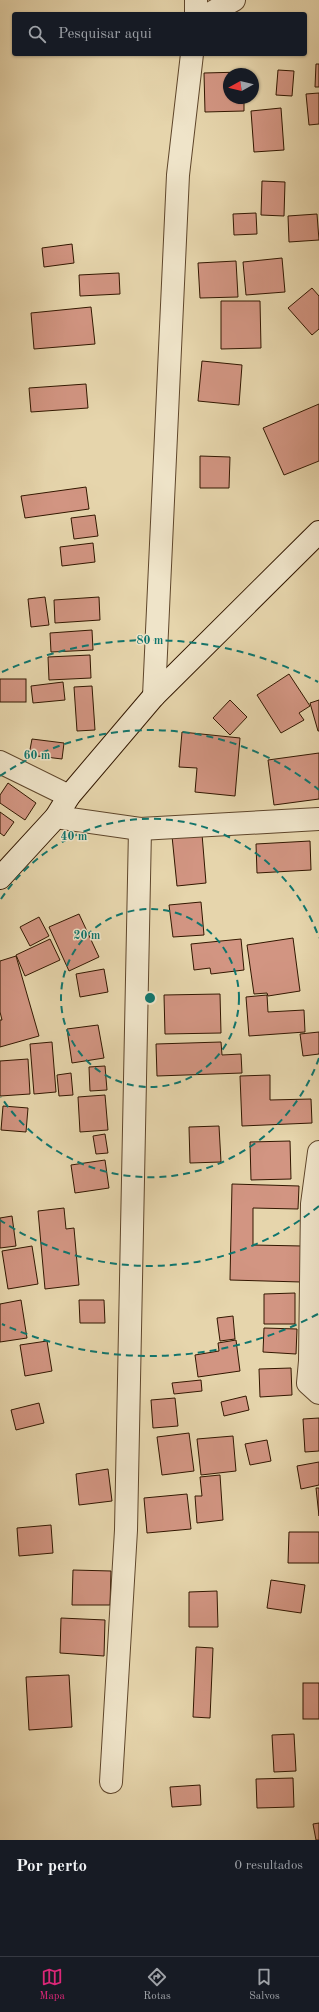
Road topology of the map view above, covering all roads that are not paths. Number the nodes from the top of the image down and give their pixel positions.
1 (196, 0) edge
2 (234, 0) edge
3 (196, 12) edge
4 (213, 12) edge
5 (192, 56) edge
6 (319, 532) edge
7 (154, 696) junction
8 (0, 762) edge
9 (69, 796) junction
10 (56, 817) junction
11 (319, 819) edge
12 (140, 829) junction
13 (0, 878) edge
14 (319, 1152) edge
15 (319, 1393) edge
16 (111, 1782) dead end

1 - 3 street
2 - 4 street
5 - 7 street
6 - 7 street
7 - 9 street
8 - 9 street
9 - 10 street
10 - 12 street
10 - 13 street
11 - 12 street
12 - 16 street
14 - 15 street

